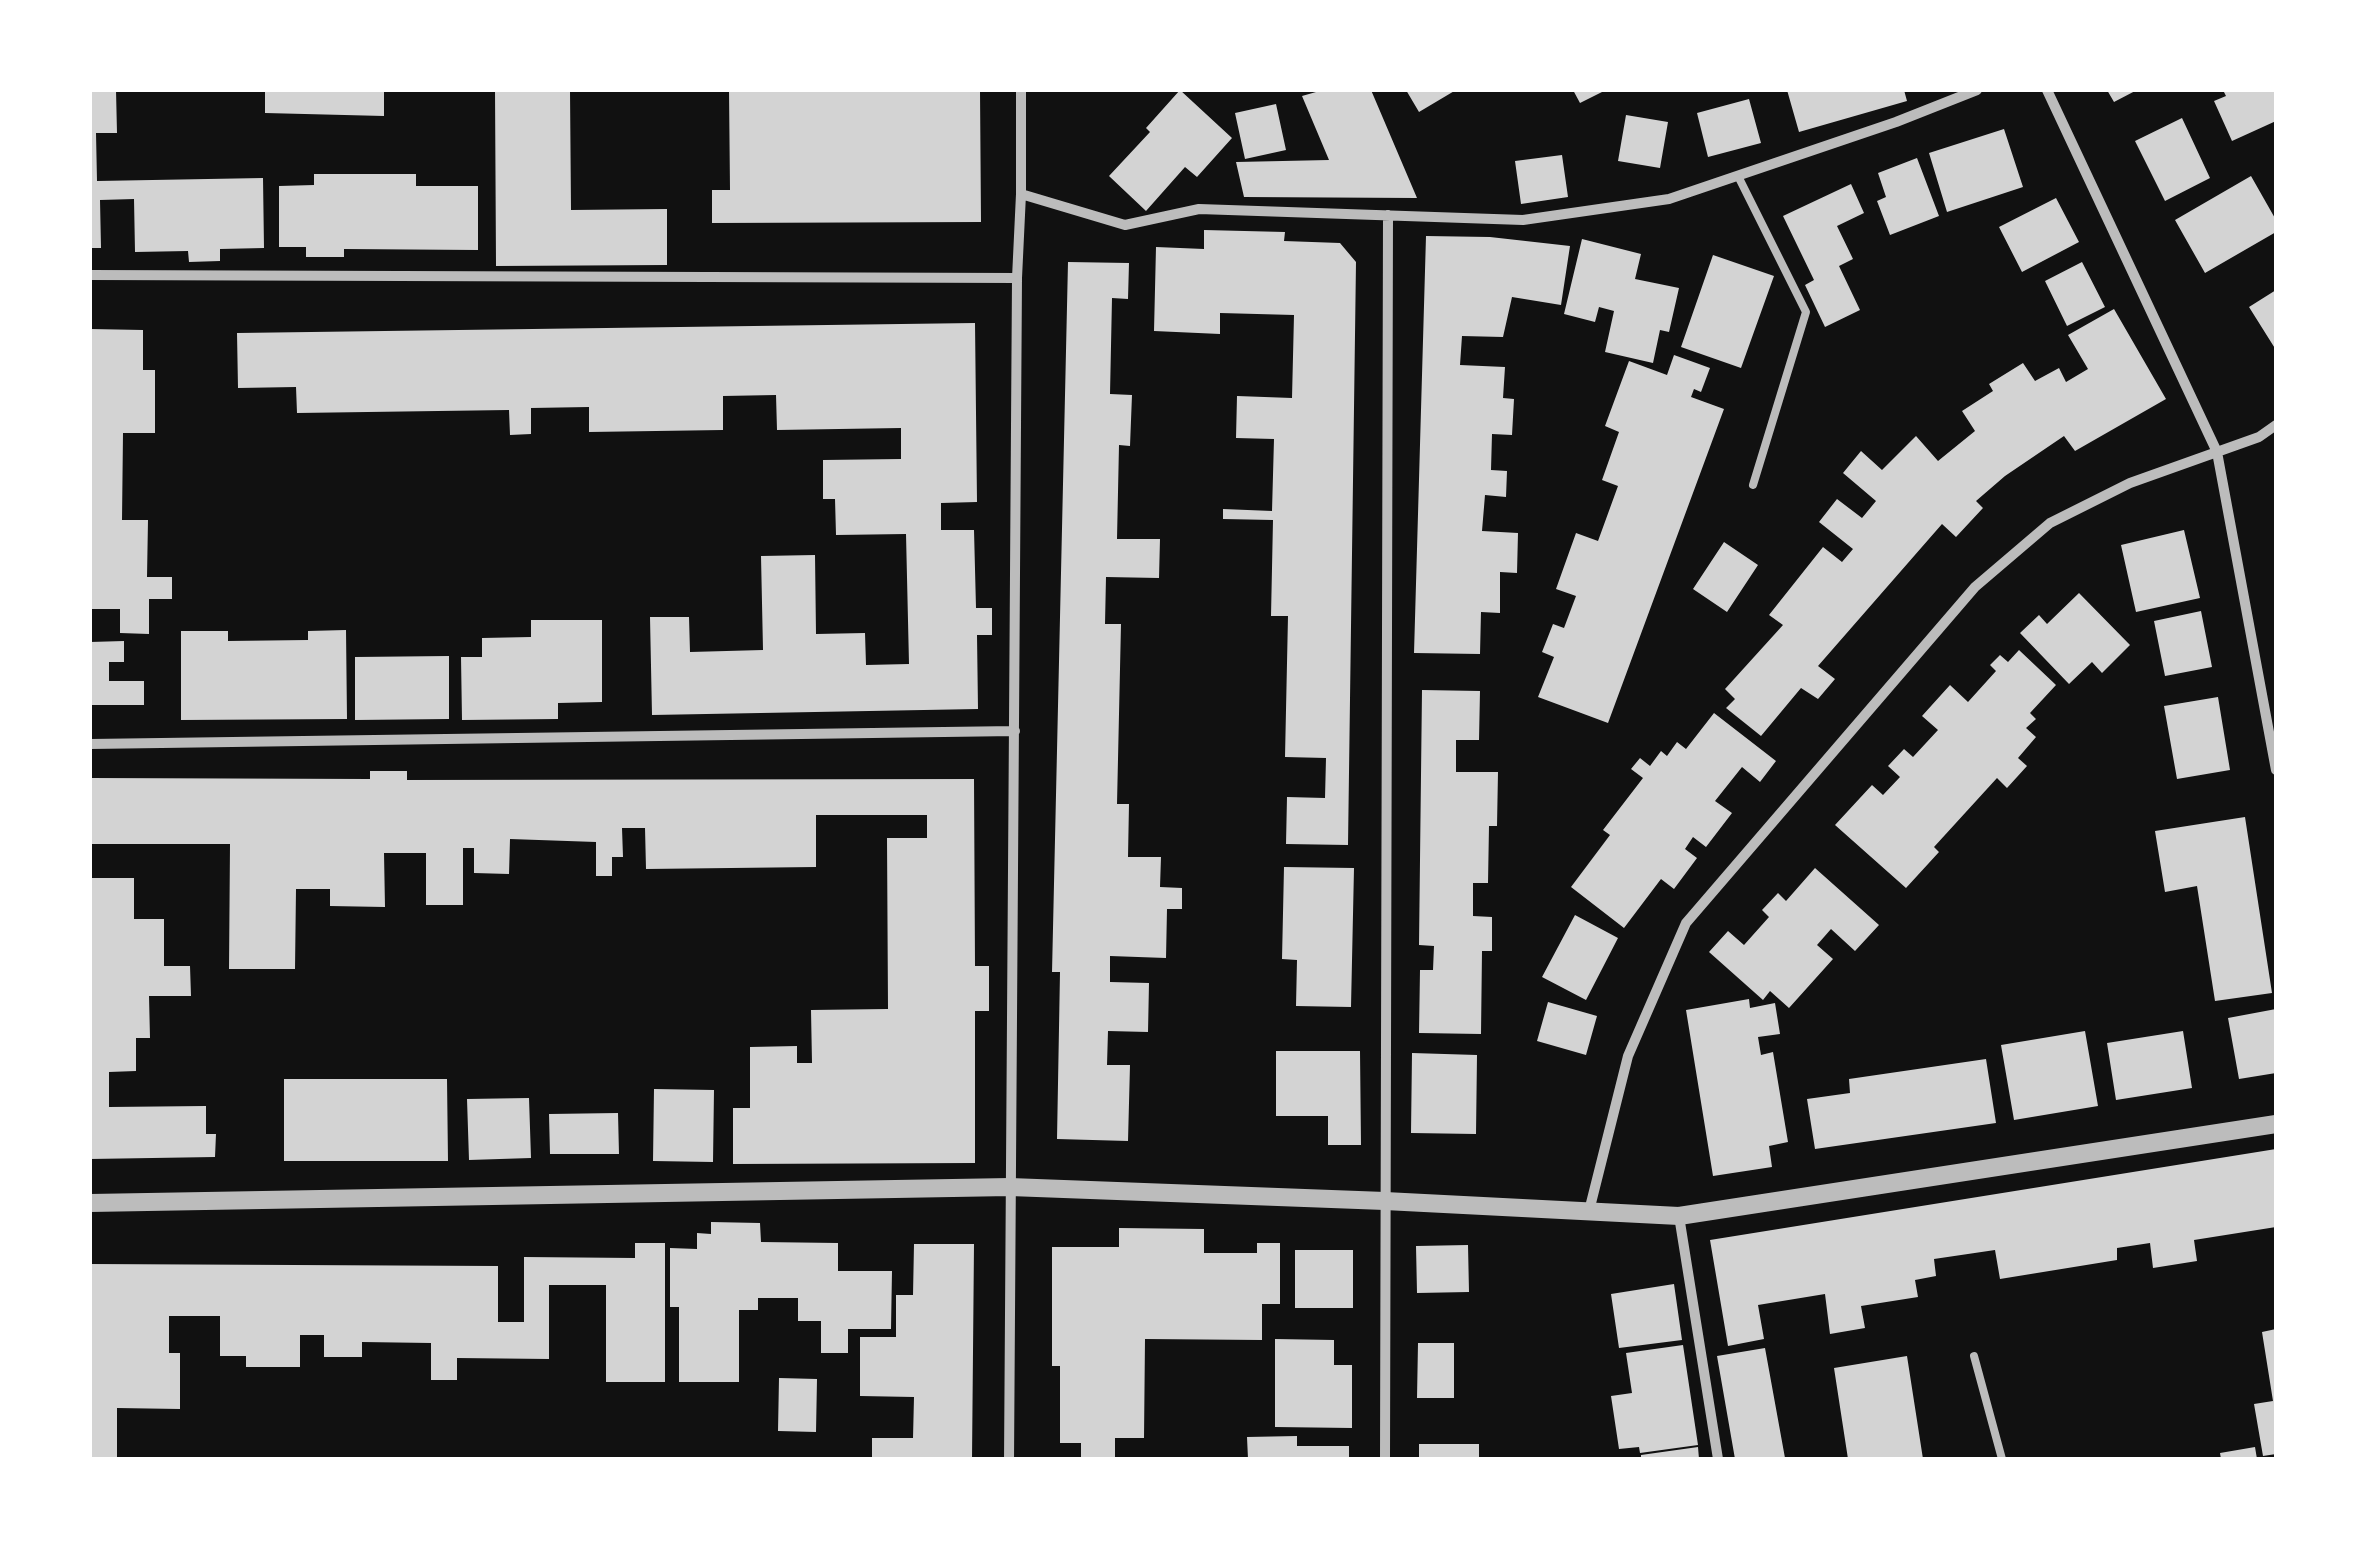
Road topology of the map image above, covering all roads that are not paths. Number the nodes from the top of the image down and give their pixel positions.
1 (1021, 90) edge
2 (1977, 90) edge
3 (2047, 90) edge
4 (1738, 176) junction
5 (1021, 194) junction
6 (1388, 215) junction
7 (90, 275) edge
8 (1016, 278) junction
9 (2276, 425) edge
10 (2217, 452) junction
11 (1752, 486) dead end
12 (1015, 731) junction
13 (90, 744) edge
14 (2276, 770) edge
15 (2276, 1124) edge
16 (1010, 1186) junction
17 (1385, 1201) junction
18 (90, 1203) edge
19 (1589, 1211) junction
20 (1679, 1216) junction
21 (1974, 1356) dead end
22 (1009, 1459) edge
23 (1385, 1459) edge
24 (1718, 1459) edge
25 (2002, 1459) edge

1 - 5 street
2 - 4 street
3 - 10 street
4 - 6 street
4 - 11 lane
5 - 6 street
5 - 8 street
6 - 17 street
7 - 8 street
8 - 12 street
9 - 10 street
10 - 14 street
10 - 19 street
12 - 13 street
12 - 16 street
15 - 20 street
16 - 17 street
16 - 18 street
16 - 22 street
17 - 19 street
17 - 23 street
19 - 20 street
20 - 24 street
21 - 25 lane

